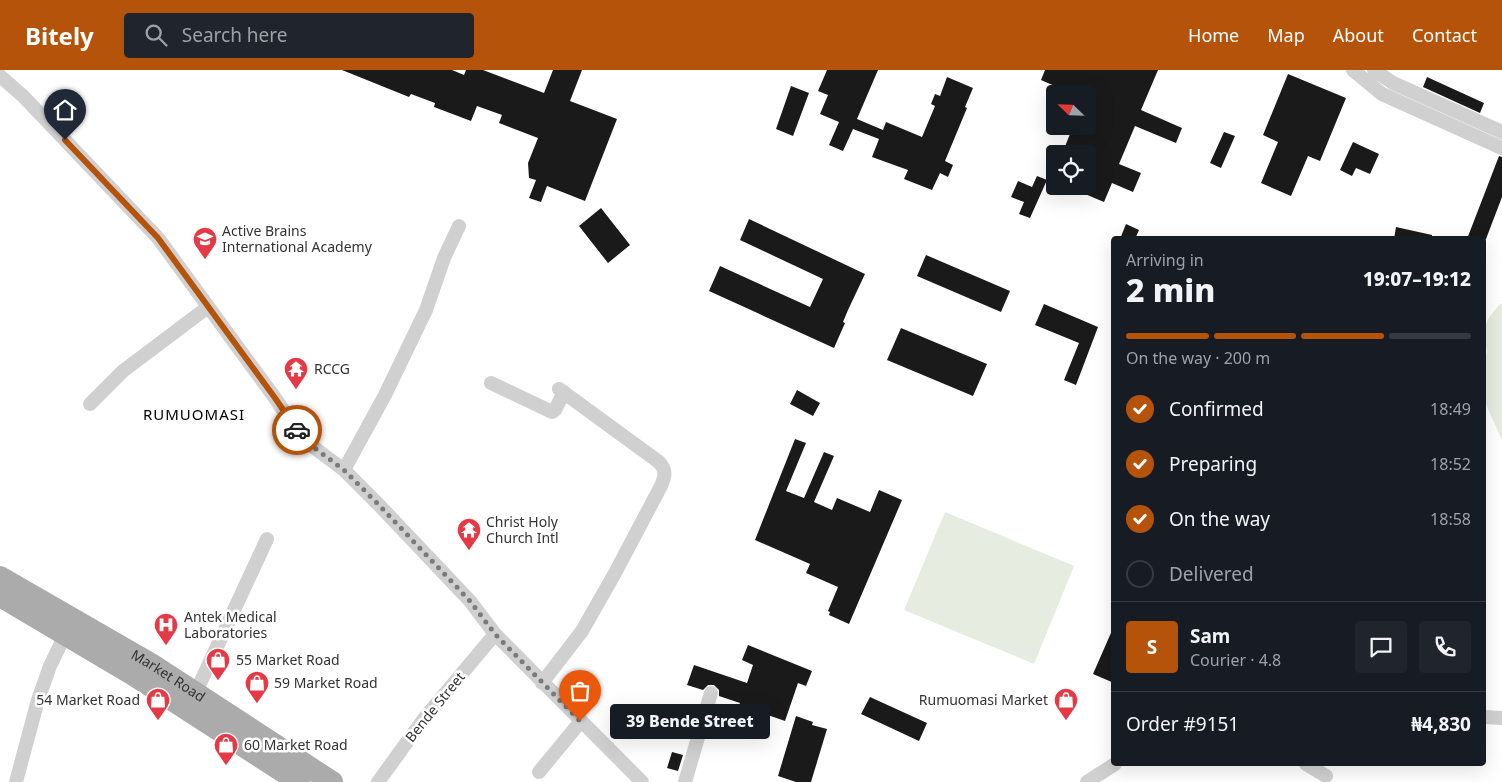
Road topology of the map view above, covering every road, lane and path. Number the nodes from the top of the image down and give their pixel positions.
1 (1352, 70) edge
2 (1374, 70) edge
3 (0, 76) edge
4 (1502, 132) edge
5 (1502, 148) edge
6 (460, 226) dead end
7 (208, 306) junction
8 (491, 382) dead end
9 (90, 404) dead end
10 (344, 470) junction
11 (267, 539) dead end
12 (0, 577) edge
13 (0, 596) edge
14 (69, 626) junction
15 (495, 634) junction
16 (542, 683) junction
17 (196, 692) junction
18 (711, 693) dead end
19 (1486, 716) edge
20 (1502, 718) edge
21 (580, 721) junction
22 (1112, 766) edge
23 (1310, 766) edge
24 (538, 772) dead end
25 (1327, 774) edge
26 (16, 782) edge
27 (299, 782) edge
28 (332, 782) edge
29 (378, 782) edge
30 (642, 782) edge
31 (686, 782) edge
32 (1087, 782) edge

1 - 5 street
2 - 4 street
3 - 7 street
6 - 10 street
7 - 9 street
7 - 10 street
8 - 16 street
10 - 15 street
11 - 17 street
12 - 14 main road, Market Road
13 - 14 main road, Market Road
14 - 17 main road, Market Road
14 - 26 street
14 - 27 main road, Market Road
15 - 16 street
15 - 29 street, Bende Street
16 - 21 street
17 - 28 main road, Market Road
18 - 31 street
19 - 20 street
21 - 24 street
21 - 30 street
22 - 32 street
23 - 25 street

